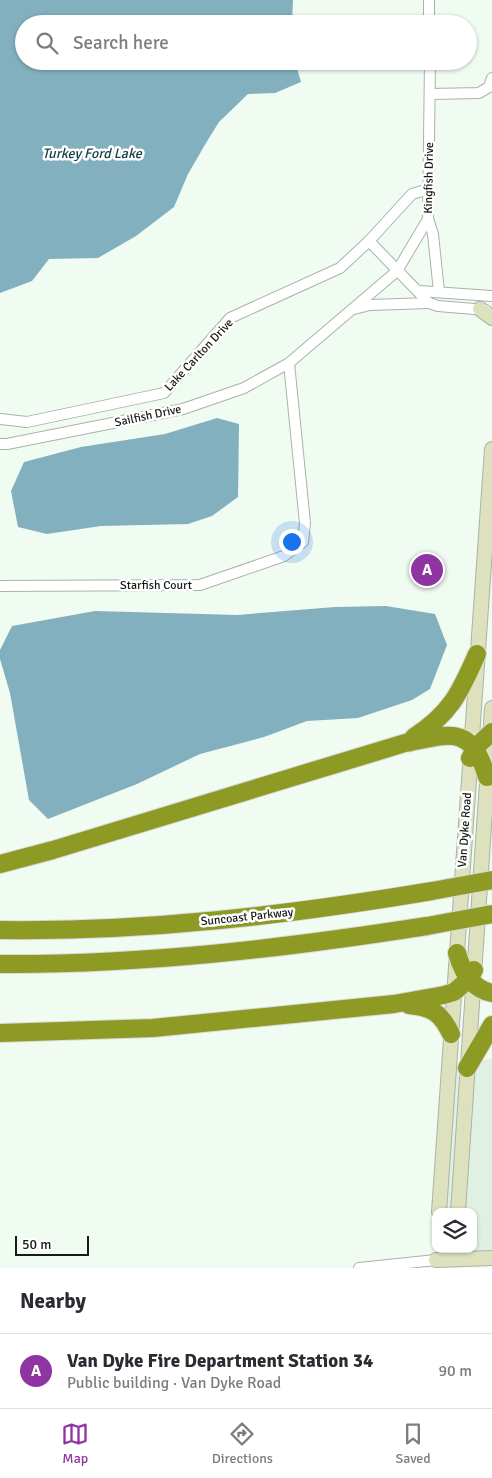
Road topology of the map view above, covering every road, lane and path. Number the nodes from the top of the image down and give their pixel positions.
1 (429, 0) edge
2 (429, 15) edge
3 (430, 70) edge
4 (492, 78) edge
5 (431, 94) junction
6 (429, 189) junction
7 (428, 219) junction
8 (369, 242) junction
9 (397, 271) junction
10 (419, 291) junction
11 (439, 292) junction
12 (492, 296) edge
13 (430, 303) junction
14 (351, 310) junction
15 (486, 310) edge
16 (492, 318) edge
17 (288, 363) junction
18 (0, 420) edge
19 (0, 444) edge
20 (492, 449) edge
21 (0, 586) edge
22 (477, 654) junction
23 (492, 708) edge
24 (491, 733) edge
25 (405, 743) junction
26 (472, 751) junction
27 (487, 777) junction
28 (0, 864) edge
29 (492, 880) edge
30 (492, 914) edge
31 (0, 930) edge
32 (457, 953) junction
33 (0, 964) edge
34 (472, 977) junction
35 (454, 992) junction
36 (492, 993) edge
37 (394, 1004) junction
38 (492, 1025) edge
39 (0, 1033) edge
40 (451, 1034) junction
41 (467, 1068) junction
42 (439, 1208) edge
43 (458, 1208) edge
44 (492, 1258) edge
45 (436, 1259) edge
46 (455, 1259) edge
47 (359, 1268) edge

1 - 2 street
3 - 5 street
4 - 5 street
5 - 6 street, Kingfish Drive
6 - 7 street, Kingfish Drive
6 - 8 street, Lake Carlton Drive
7 - 9 street, Kingfish Drive
7 - 11 street
8 - 9 street
8 - 18 street, Lake Carlton Drive
9 - 10 street
9 - 14 street, Kingfish Drive
10 - 11 street
10 - 13 street
11 - 12 street
13 - 14 street
13 - 15 street
14 - 17 street, Kingfish Drive
15 - 16 main road
17 - 19 street, Sailfish Drive
17 - 21 street, Starfish Court
20 - 22 main road, Van Dyke Road
22 - 25 highway
22 - 26 main road, Van Dyke Road
23 - 24 main road, Van Dyke Road
24 - 26 highway
24 - 27 main road, Van Dyke Road
25 - 26 highway
25 - 28 highway
26 - 27 highway
26 - 32 main road, Van Dyke Road
27 - 34 main road, Van Dyke Road
29 - 31 highway, Suncoast Parkway, bridge
30 - 33 highway, bridge
32 - 34 highway
32 - 35 main road, Van Dyke Road
34 - 35 highway
34 - 36 highway
34 - 41 main road, Van Dyke Road
35 - 37 highway
35 - 40 main road, Van Dyke Road
37 - 39 highway
37 - 40 highway
38 - 41 highway
40 - 42 main road, Van Dyke Road
41 - 43 main road, Van Dyke Road
44 - 46 main road
45 - 46 main road
45 - 47 street

